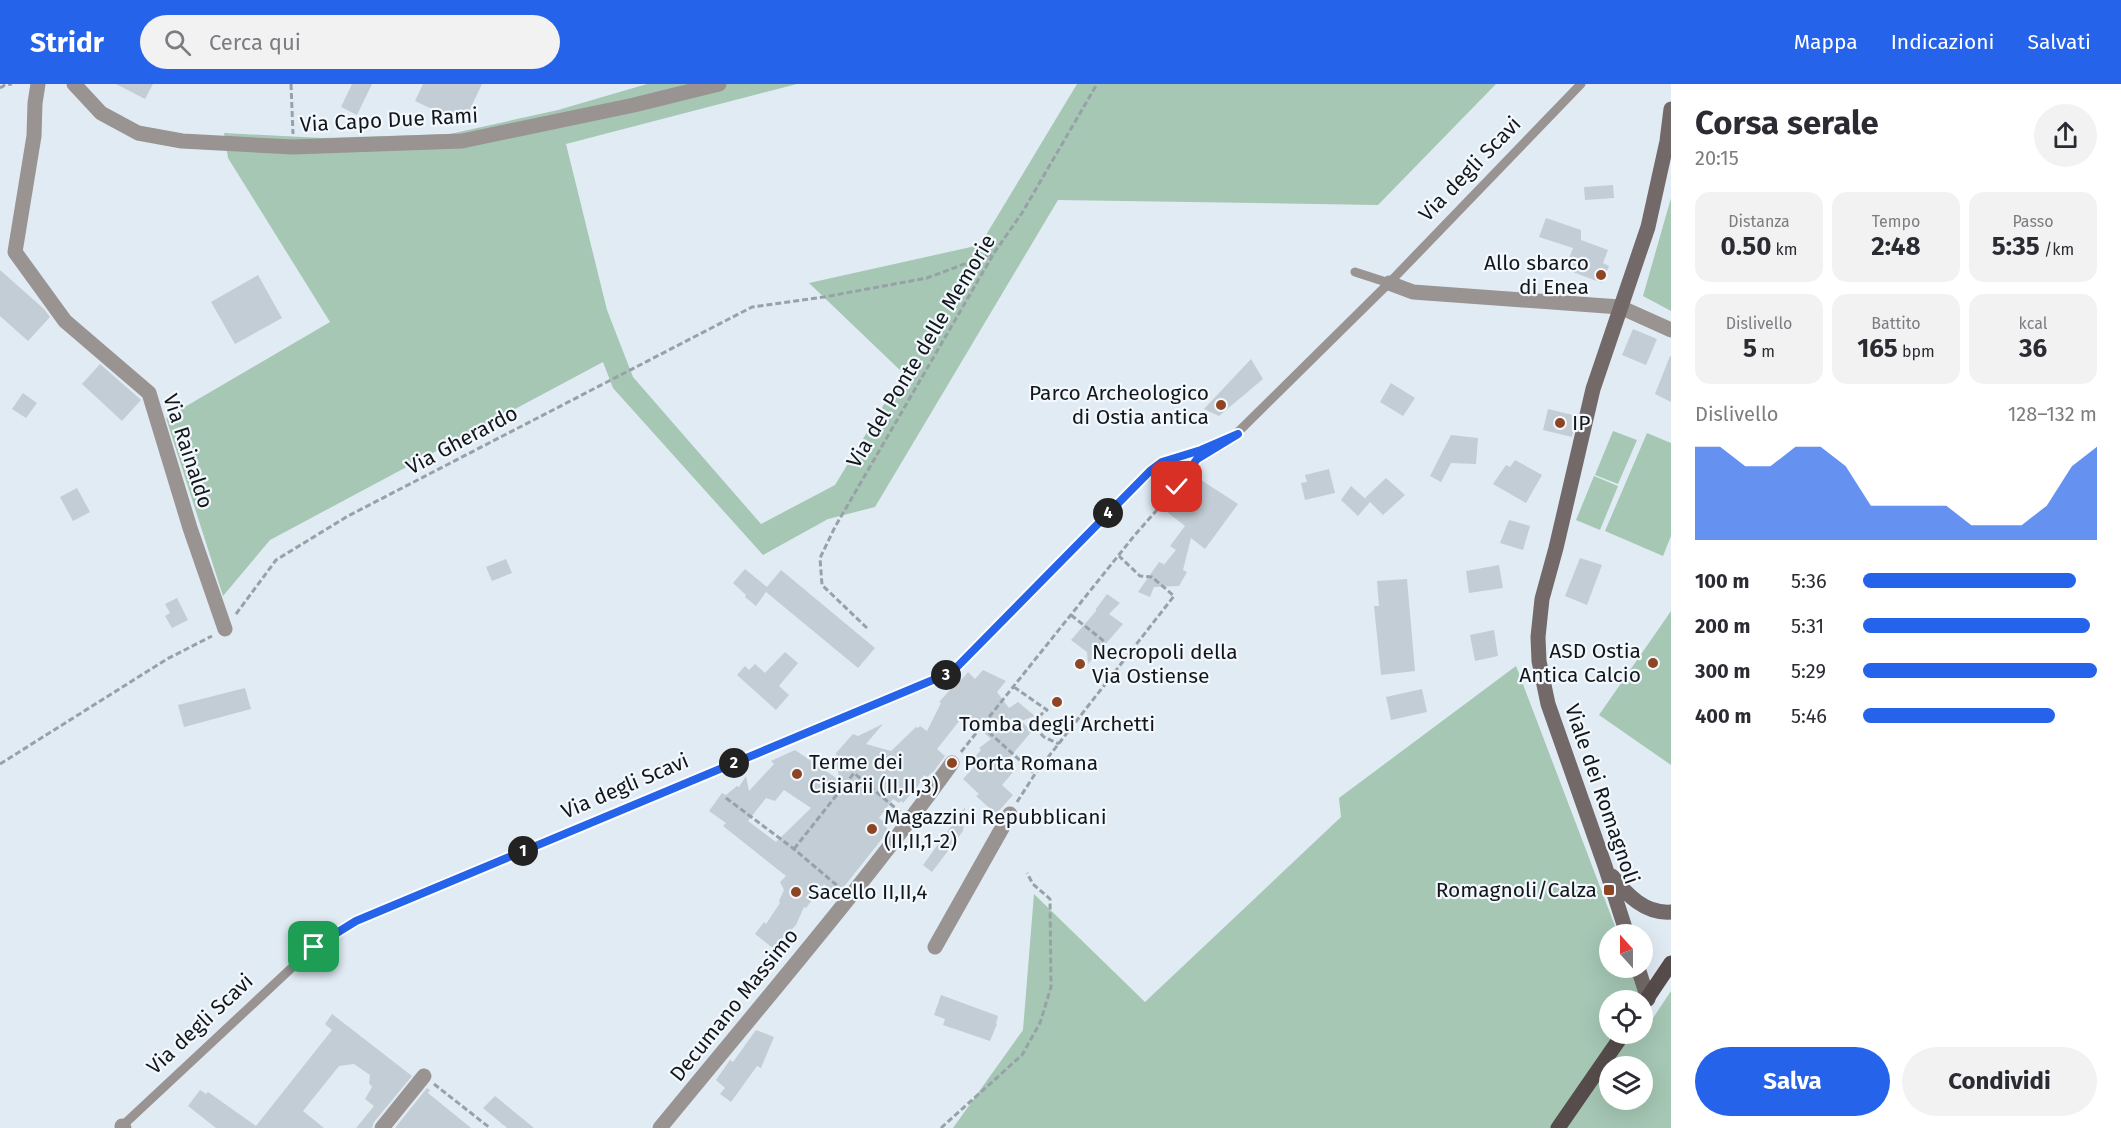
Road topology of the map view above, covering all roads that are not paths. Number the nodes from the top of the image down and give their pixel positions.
1 (38, 84) edge
2 (74, 84) edge
3 (719, 84) edge
4 (1581, 84) edge
5 (1671, 109) edge
6 (1354, 272) dead end
7 (1389, 283) junction
8 (1620, 307) junction
9 (1671, 330) edge
10 (1238, 434) junction
11 (1177, 487) road end
12 (225, 629) road end
13 (952, 763) road end
14 (1010, 814) road end
15 (1605, 866) junction
16 (1671, 912) edge
17 (1624, 924) edge
18 (935, 947) dead end
19 (1671, 963) edge
20 (1653, 991) edge
21 (1616, 1044) edge
22 (424, 1076) road end
23 (122, 1127) edge
24 (382, 1128) edge
25 (660, 1128) edge
26 (1558, 1128) edge

1 - 12 street, Via Rainaldo
2 - 3 street, Via Capo Due Rami
4 - 7 lane, Via degli Scavi
5 - 8 main road, Viale dei Romagnoli
6 - 7 lane
7 - 8 street
7 - 10 lane, Via degli Scavi
8 - 9 street
8 - 15 main road, Viale dei Romagnoli
10 - 11 lane, Via degli Scavi
10 - 23 lane, Via degli Scavi
13 - 25 street, Decumano Massimo
14 - 18 street
15 - 16 main road
15 - 17 main road, Viale dei Romagnoli
19 - 20 main road
21 - 26 main road
22 - 24 street

